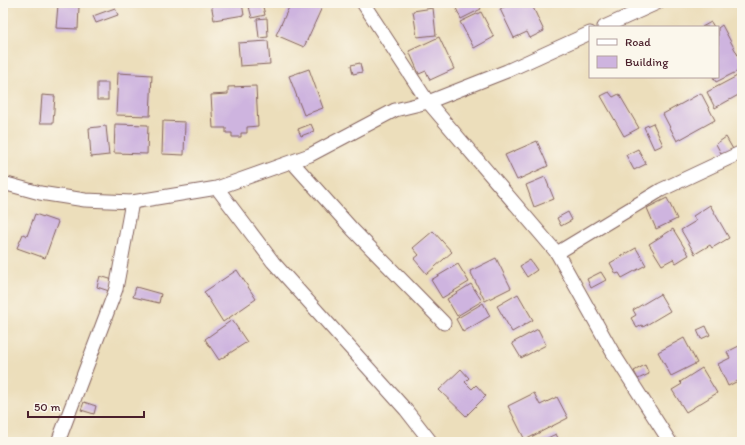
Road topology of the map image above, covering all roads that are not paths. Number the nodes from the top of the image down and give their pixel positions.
1 (363, 3) edge
2 (657, 3) edge
3 (606, 26) edge
4 (589, 33) edge
5 (428, 102) junction
6 (742, 152) edge
7 (293, 162) junction
8 (3, 183) edge
9 (216, 188) junction
10 (132, 202) junction
11 (557, 253) junction
12 (444, 323) dead end
13 (58, 442) edge
14 (431, 442) edge
15 (670, 442) edge

1 - 5 street
2 - 3 street
4 - 5 street
5 - 7 street
5 - 11 street
6 - 11 street
7 - 9 street
7 - 12 street
8 - 10 street
9 - 10 street
9 - 14 street
10 - 13 street
11 - 15 street

